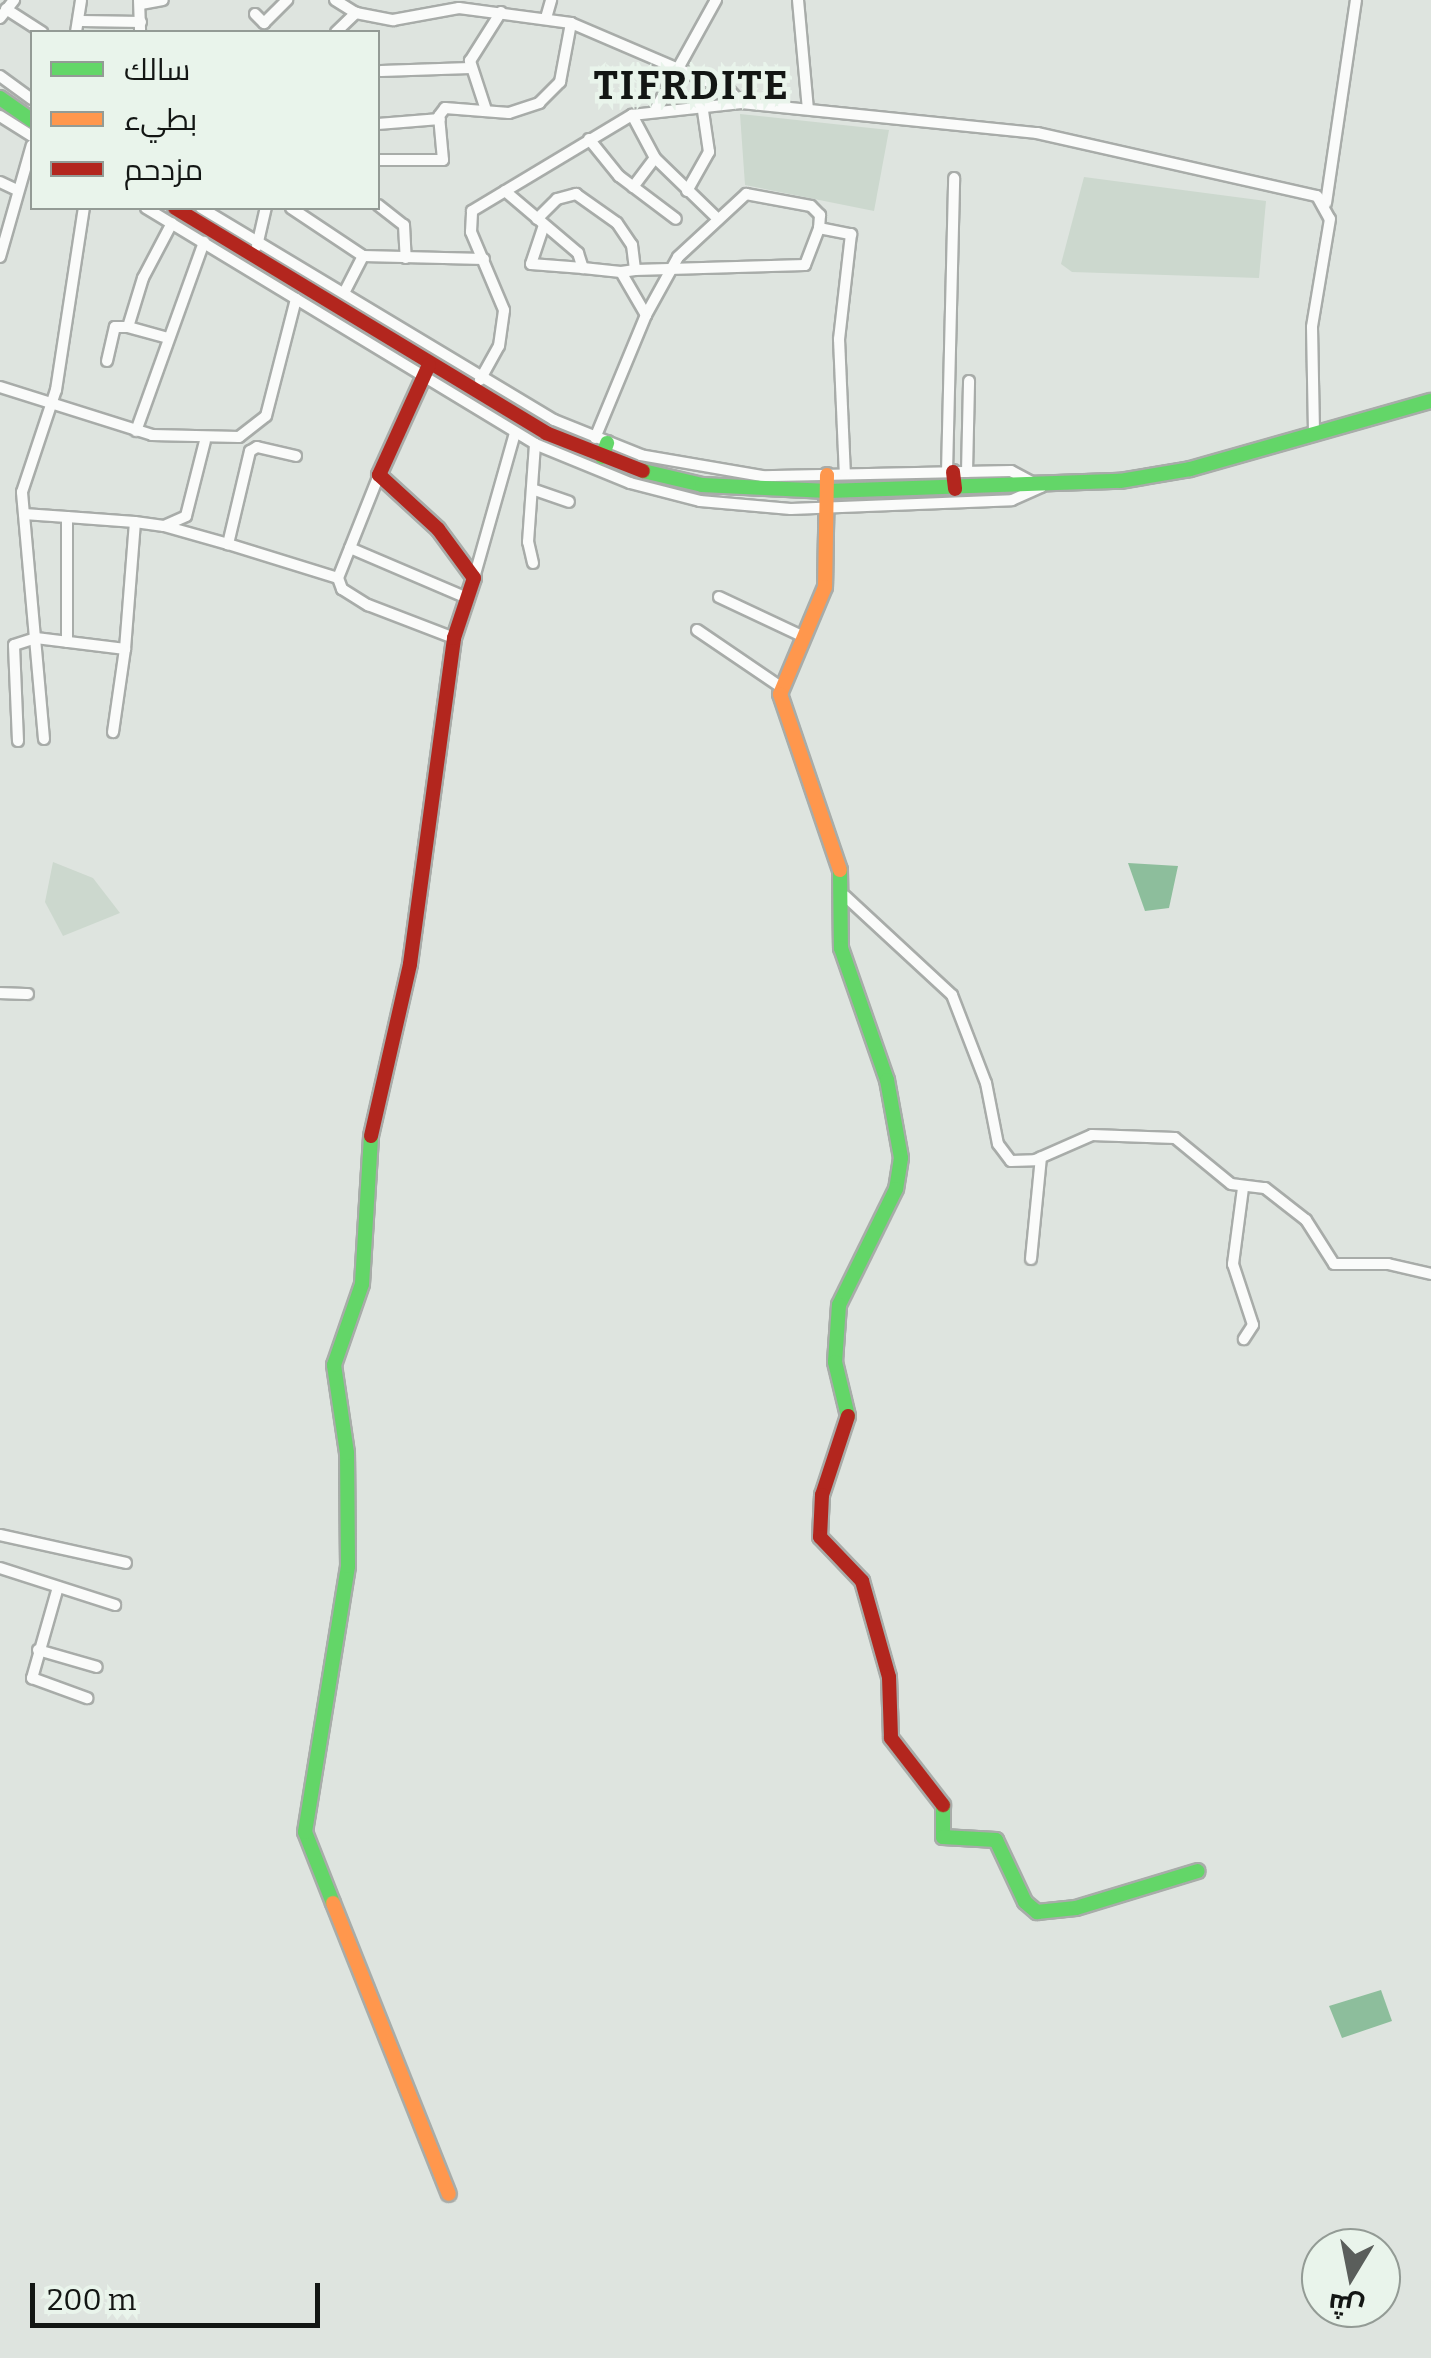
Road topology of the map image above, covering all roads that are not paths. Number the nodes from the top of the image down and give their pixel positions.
1 (80, 0) edge
2 (162, 0) edge
3 (288, 0) edge
4 (550, 0) edge
5 (716, 0) edge
6 (798, 0) edge
7 (1356, 0) edge
8 (339, 1) edge
9 (140, 2) edge
10 (469, 4) edge
11 (7, 9) edge
12 (501, 12) junction
13 (256, 14) dead end
14 (546, 18) junction
15 (82, 21) junction
16 (352, 22) edge
17 (571, 23) junction
18 (140, 27) edge
19 (39, 30) edge
20 (77, 30) edge
21 (470, 68) junction
22 (677, 68) junction
23 (381, 71) dead end
24 (0, 76) edge
25 (0, 98) edge
26 (30, 98) edge
27 (740, 102) junction
28 (702, 104) junction
29 (486, 110) junction
30 (655, 110) junction
31 (808, 110) junction
32 (632, 115) junction
33 (0, 116) edge
34 (30, 119) edge
35 (440, 119) junction
36 (380, 124) edge
37 (30, 135) edge
38 (589, 140) junction
39 (30, 150) edge
40 (654, 158) junction
41 (380, 160) edge
42 (954, 178) dead end
43 (0, 182) edge
44 (633, 186) junction
45 (15, 189) junction
46 (505, 190) junction
47 (687, 190) junction
48 (1326, 203) junction
49 (380, 207) edge
50 (84, 210) edge
51 (204, 210) edge
52 (266, 210) edge
53 (297, 210) edge
54 (173, 215) edge
55 (676, 219) dead end
56 (718, 219) junction
57 (540, 222) junction
58 (818, 228) junction
59 (207, 236) junction
60 (256, 249) junction
61 (363, 256) junction
62 (0, 257) edge
63 (406, 258) junction
64 (484, 259) junction
65 (582, 268) junction
66 (635, 270) junction
67 (668, 271) junction
68 (622, 272) junction
69 (344, 293) junction
70 (296, 300) junction
71 (317, 303) junction
72 (646, 316) junction
73 (128, 327) junction
74 (168, 338) junction
75 (107, 361) dead end
76 (426, 370) junction
77 (969, 382) dead end
78 (0, 386) edge
79 (473, 391) junction
80 (1431, 401) edge
81 (52, 408) junction
82 (1314, 430) junction
83 (136, 431) junction
84 (516, 433) junction
85 (205, 441) junction
86 (535, 444) junction
87 (603, 454) junction
88 (296, 456) dead end
89 (956, 472) junction
90 (845, 474) junction
91 (379, 475) junction
92 (658, 475) junction
93 (827, 475) junction
94 (1041, 487) junction
95 (532, 489) junction
96 (954, 489) junction
97 (654, 491) junction
98 (828, 491) junction
99 (568, 502) dead end
100 (829, 508) junction
101 (24, 514) junction
102 (67, 517) junction
103 (134, 522) junction
104 (164, 526) junction
105 (228, 544) junction
106 (350, 548) junction
107 (534, 563) dead end
108 (338, 578) junction
109 (474, 578) junction
110 (719, 597) dead end
111 (466, 598) junction
112 (698, 630) dead end
113 (804, 637) junction
114 (36, 638) junction
115 (454, 638) junction
116 (67, 642) junction
117 (125, 650) junction
118 (781, 687) junction
119 (113, 732) dead end
120 (44, 739) dead end
121 (18, 740) dead end
122 (845, 896) junction
123 (0, 993) edge
124 (28, 994) dead end
125 (1041, 1157) junction
126 (1243, 1188) junction
127 (1031, 1259) dead end
128 (1431, 1274) edge
129 (1244, 1340) dead end
130 (0, 1534) edge
131 (126, 1563) dead end
132 (0, 1568) edge
133 (58, 1587) junction
134 (115, 1605) dead end
135 (38, 1650) junction
136 (97, 1667) dead end
137 (87, 1698) dead end
138 (1198, 1871) dead end
139 (449, 2194) dead end

1 - 15 street
2 - 9 street
3 - 13 street
4 - 14 street
5 - 22 street
6 - 31 street
7 - 48 street
8 - 16 street
9 - 18 street
10 - 12 street
10 - 16 street
11 - 19 street
12 - 14 street
12 - 21 street
14 - 17 street
15 - 18 street
15 - 20 street
17 - 22 street
17 - 29 street
21 - 23 street
21 - 29 street
22 - 27 street
22 - 30 street
24 - 26 street
25 - 34 street
27 - 28 street
27 - 31 street
28 - 30 street
28 - 47 street
29 - 35 street
30 - 32 street
31 - 48 street
32 - 38 street
32 - 40 street
33 - 37 street
35 - 36 street
35 - 41 street
38 - 44 street
38 - 46 street
39 - 45 street
40 - 44 street
40 - 47 street
42 - 89 street
43 - 45 street
44 - 55 street
45 - 62 street
46 - 57 street
46 - 64 street
47 - 56 street
48 - 82 street
49 - 63 street
50 - 81 street
51 - 60 street
52 - 60 street
53 - 61 street
54 - 59 street
54 - 73 street
56 - 58 street
56 - 67 street
57 - 65 street
57 - 65 street
57 - 66 street
58 - 67 street
58 - 90 street
59 - 60 street
59 - 70 street
59 - 74 street
60 - 69 street
60 - 71 street
61 - 63 street
61 - 69 street
63 - 64 street
64 - 79 street
65 - 68 street
66 - 67 street
66 - 68 street
67 - 72 street
68 - 72 street
69 - 79 street
70 - 71 street
70 - 85 street
71 - 76 street
72 - 87 street
73 - 74 street
73 - 75 street
74 - 83 street
76 - 79 street
76 - 91 street
77 - 89 street
78 - 81 street
79 - 84 street
79 - 87 street
80 - 82 street
81 - 83 street
81 - 101 street
82 - 94 street
83 - 85 street
84 - 86 street
84 - 109 street
85 - 104 street
86 - 87 street
86 - 95 street
87 - 92 street
87 - 93 street
87 - 97 street
88 - 105 street
89 - 90 street
89 - 94 street
89 - 96 street
90 - 93 street
91 - 106 street
91 - 109 street
92 - 97 street
92 - 98 street
93 - 98 street
94 - 96 street
94 - 100 street
95 - 99 street
95 - 107 street
96 - 98 street
97 - 100 street
98 - 100 street
100 - 113 street
101 - 102 street
101 - 114 street
102 - 103 street
102 - 116 street
103 - 104 street
103 - 117 street
104 - 105 street
105 - 108 street
106 - 108 street
106 - 111 street
108 - 115 street
109 - 111 street
110 - 113 street
111 - 115 street
112 - 118 street
113 - 118 street
114 - 116 street
114 - 120 street
114 - 121 street
115 - 139 street
116 - 117 street
117 - 119 street
118 - 122 street
122 - 125 street
122 - 138 street
123 - 124 street
125 - 126 street
125 - 127 street
126 - 128 street
126 - 129 street
130 - 131 street
132 - 133 street
133 - 134 street
133 - 135 street
135 - 136 street
135 - 137 street

